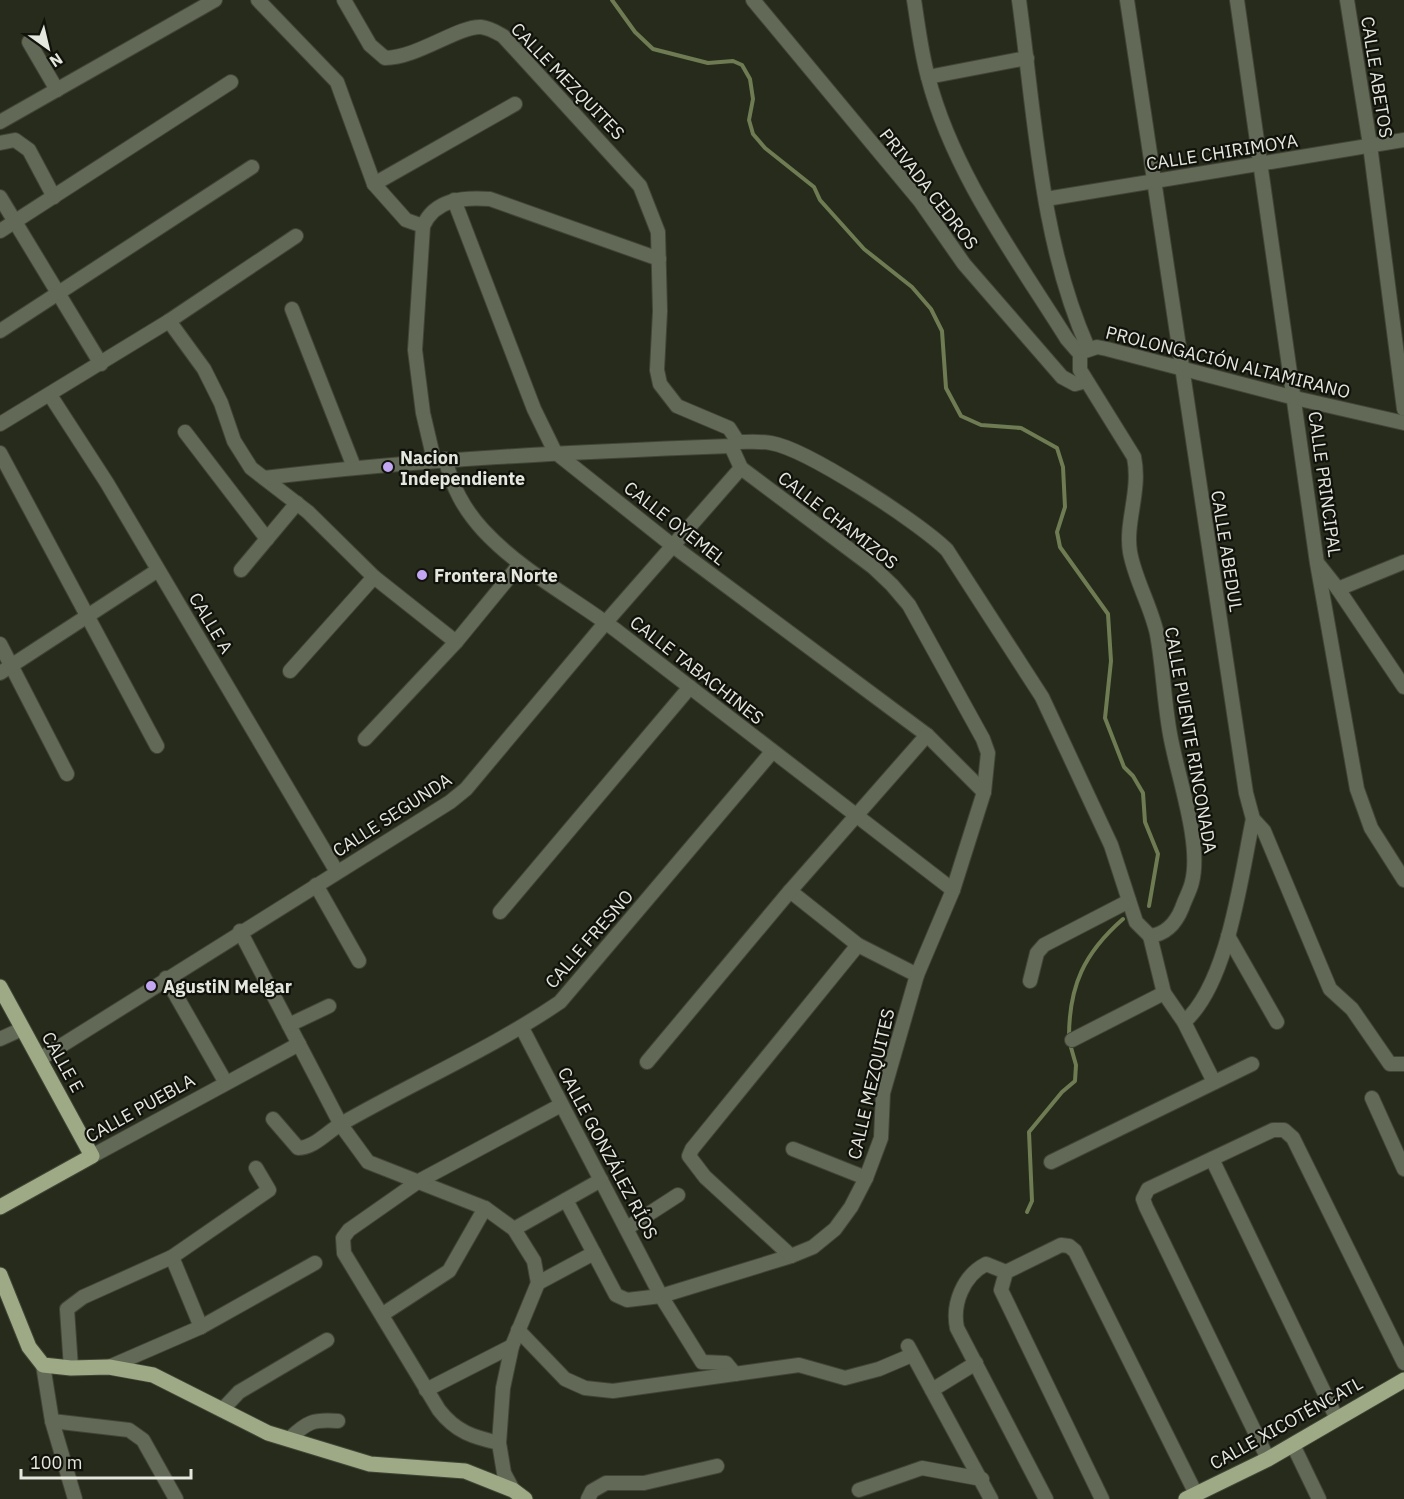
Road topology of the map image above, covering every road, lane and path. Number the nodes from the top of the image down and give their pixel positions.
1 (215, 0) edge
2 (258, 0) edge
3 (344, 0) edge
4 (753, 0) edge
5 (914, 0) edge
6 (1019, 0) edge
7 (1127, 0) edge
8 (1237, 0) edge
9 (1347, 0) edge
10 (29, 42) dead end
11 (1027, 58) junction
12 (928, 77) junction
13 (231, 82) dead end
14 (57, 90) junction
15 (515, 104) dead end
16 (0, 122) edge
17 (1404, 140) edge
18 (0, 143) edge
19 (1370, 145) junction
20 (1262, 165) junction
21 (252, 167) dead end
22 (1153, 182) junction
23 (374, 184) junction
24 (0, 197) edge
25 (54, 197) junction
26 (454, 200) junction
27 (1046, 200) junction
28 (13, 222) junction
29 (423, 226) junction
30 (0, 231) edge
31 (296, 236) dead end
32 (659, 259) junction
33 (57, 294) junction
34 (291, 309) dead end
35 (170, 321) junction
36 (0, 331) edge
37 (1084, 351) junction
38 (101, 364) junction
39 (1180, 367) junction
40 (1086, 381) junction
41 (50, 395) junction
42 (1295, 398) junction
43 (1404, 409) edge
44 (1404, 423) edge
45 (0, 424) edge
46 (185, 432) dead end
47 (734, 444) junction
48 (555, 452) junction
49 (0, 453) edge
50 (440, 460) junction
51 (354, 467) junction
52 (741, 468) junction
53 (264, 478) junction
54 (297, 503) junction
55 (267, 539) junction
56 (673, 546) junction
57 (1404, 562) edge
58 (1317, 563) junction
59 (520, 564) junction
60 (158, 570) junction
61 (241, 570) dead end
62 (374, 577) junction
63 (1338, 589) junction
64 (87, 616) junction
65 (606, 622) junction
66 (456, 642) junction
67 (0, 644) edge
68 (12, 665) junction
69 (290, 671) dead end
70 (0, 673) edge
71 (690, 687) junction
72 (1404, 687) edge
73 (927, 735) junction
74 (365, 739) dead end
75 (157, 746) dead end
76 (772, 752) junction
77 (988, 753) joint
78 (67, 774) dead end
79 (984, 792) junction
80 (857, 815) junction
81 (1253, 819) junction
82 (337, 872) junction
83 (1404, 880) edge
84 (316, 885) junction
85 (953, 890) junction
86 (790, 891) junction
87 (1129, 901) junction
88 (500, 912) dead end
89 (240, 931) junction
90 (1150, 936) junction
91 (1228, 936) junction
92 (858, 945) junction
93 (359, 960) dead end
94 (917, 975) junction
95 (166, 978) junction
96 (1030, 981) dead end
97 (0, 987) edge
98 (1164, 993) junction
99 (329, 1006) dead end
100 (1184, 1022) junction
101 (1277, 1022) dead end
102 (289, 1025) junction
103 (522, 1028) junction
104 (22, 1029) junction
105 (0, 1039) edge
106 (1072, 1040) dead end
107 (299, 1044) junction
108 (40, 1059) junction
109 (647, 1062) dead end
110 (1252, 1064) dead end
111 (1400, 1065) edge
112 (1214, 1082) junction
113 (226, 1083) junction
114 (1372, 1098) dead end
115 (561, 1105) junction
116 (273, 1119) dead end
117 (341, 1125) junction
118 (793, 1149) dead end
119 (92, 1156) junction
120 (1212, 1159) junction
121 (1051, 1162) dead end
122 (256, 1167) dead end
123 (1404, 1169) edge
124 (866, 1178) junction
125 (601, 1180) junction
126 (420, 1181) junction
127 (678, 1195) dead end
128 (566, 1200) junction
129 (0, 1207) edge
130 (485, 1208) junction
131 (627, 1228) junction
132 (514, 1229) junction
133 (594, 1252) junction
134 (791, 1256) junction
135 (172, 1257) junction
136 (315, 1263) dead end
137 (0, 1275) edge
138 (1004, 1277) junction
139 (538, 1283) junction
140 (661, 1296) junction
141 (383, 1314) junction
142 (201, 1327) junction
143 (518, 1330) junction
144 (327, 1340) dead end
145 (512, 1346) junction
146 (976, 1363) junction
147 (1404, 1363) edge
148 (43, 1365) junction
149 (109, 1367) junction
150 (71, 1368) junction
151 (735, 1374) junction
152 (1404, 1380) edge
153 (426, 1390) junction
154 (932, 1390) junction
155 (222, 1410) junction
156 (1337, 1419) junction
157 (52, 1420) junction
158 (338, 1421) dead end
159 (289, 1439) junction
160 (499, 1443) junction
161 (1293, 1445) junction
162 (1268, 1459) junction
163 (717, 1466) dead end
164 (982, 1479) junction
165 (859, 1490) dead end
166 (519, 1494) edge
167 (1191, 1497) edge
168 (75, 1499) edge
169 (176, 1499) edge
170 (588, 1499) edge
171 (991, 1499) edge
172 (1046, 1499) edge
173 (1102, 1499) edge
174 (1319, 1499) edge

1 - 14 street
2 - 23 street
3 - 32 street, CALLE MEZQUITES
4 - 40 street, PRIVADA CEDROS
5 - 12 street, PROLONGACIÓN ALTAMIRANO
6 - 11 street, CALLE PUENTE RINCONADA
7 - 22 street, CALLE ABEDUL
8 - 20 street, CALLE PRINCIPAL
9 - 19 street, CALLE ABETOS
10 - 14 street
11 - 12 street
11 - 27 street, CALLE PUENTE RINCONADA
12 - 37 street, PROLONGACIÓN ALTAMIRANO
13 - 25 street
14 - 16 street
15 - 23 street
17 - 19 street, CALLE CHIRIMOYA
18 - 25 street
19 - 20 street, CALLE CHIRIMOYA
19 - 43 street, CALLE ABETOS
20 - 22 street, CALLE CHIRIMOYA
20 - 42 street, CALLE PRINCIPAL
21 - 33 street
22 - 27 street, CALLE CHIRIMOYA
22 - 39 street, CALLE ABEDUL
23 - 29 street
24 - 28 street
25 - 28 street
26 - 29 street
26 - 32 street
26 - 48 street, CALLE OYEMEL
27 - 37 street, CALLE PUENTE RINCONADA
28 - 30 street
28 - 33 street
29 - 50 street, CALLE TABACHINES
31 - 35 street
32 - 47 street, CALLE MEZQUITES
33 - 36 street
33 - 38 street
34 - 51 street
35 - 38 street
35 - 53 street
37 - 39 street, PROLONGACIÓN ALTAMIRANO
37 - 40 street, CALLE PUENTE RINCONADA
38 - 41 street
39 - 42 street, PROLONGACIÓN ALTAMIRANO
39 - 81 street, CALLE ABEDUL
40 - 90 street, CALLE PUENTE RINCONADA
41 - 45 street
41 - 60 street, CALLE A
42 - 44 street, PROLONGACIÓN ALTAMIRANO
42 - 58 street, CALLE PRINCIPAL
46 - 55 street
47 - 48 street
47 - 52 street, CALLE CHAMIZOS
47 - 87 street
48 - 50 street
48 - 56 street, CALLE OYEMEL
49 - 64 street
50 - 51 street
50 - 59 street, CALLE TABACHINES
51 - 53 street
52 - 56 street, CALLE SEGUNDA
52 - 77 street, CALLE CHAMIZOS
53 - 54 street
54 - 55 street
54 - 62 street
55 - 61 street
56 - 65 street, CALLE SEGUNDA
56 - 73 street, CALLE OYEMEL
57 - 63 street
58 - 63 street
58 - 83 street, CALLE PRINCIPAL
59 - 65 street, CALLE TABACHINES
59 - 66 street
60 - 64 street
60 - 82 street, CALLE A
62 - 66 street
62 - 69 street
63 - 72 street
64 - 68 street
64 - 75 street
65 - 71 street, CALLE TABACHINES
65 - 82 street, CALLE SEGUNDA
66 - 74 street
67 - 68 street
68 - 70 street
68 - 78 street
71 - 76 street, CALLE TABACHINES
71 - 88 street
73 - 79 street, CALLE OYEMEL
73 - 80 street
76 - 80 street, CALLE TABACHINES
76 - 103 street, CALLE FRESNO
77 - 79 street, CALLE MEZQUITES
79 - 85 street, CALLE MEZQUITES
80 - 85 street, CALLE TABACHINES
80 - 86 street
81 - 91 street
81 - 111 street, CALLE ABEDUL
82 - 84 street, CALLE SEGUNDA
84 - 89 street, CALLE SEGUNDA
84 - 93 street
85 - 94 street, CALLE MEZQUITES
86 - 92 street
86 - 109 street
87 - 90 street
87 - 96 street
89 - 95 street, CALLE SEGUNDA
89 - 102 street
90 - 98 street
91 - 100 street
91 - 101 street
92 - 94 street
92 - 134 street
94 - 124 street, CALLE MEZQUITES
95 - 108 street, CALLE SEGUNDA
95 - 113 street
97 - 104 main road, CALLE E
98 - 100 street
98 - 106 street
99 - 102 street
100 - 112 street
102 - 107 street
103 - 115 street, CALLE GONZÁLEZ RÍOS
103 - 117 street, CALLE FRESNO
104 - 105 street
104 - 108 main road, CALLE E
107 - 113 street, CALLE PUEBLA
107 - 117 street
108 - 119 main road, CALLE E
110 - 112 street
112 - 121 street
113 - 119 street, CALLE PUEBLA
114 - 123 street
115 - 125 street, CALLE GONZÁLEZ RÍOS
115 - 126 street
116 - 117 street, CALLE FRESNO
117 - 126 street
118 - 124 street
119 - 129 main road, CALLE PUEBLA
120 - 147 street
120 - 156 street
120 - 162 street
122 - 135 street
124 - 134 street, CALLE MEZQUITES
125 - 128 street
125 - 131 street, CALLE GONZÁLEZ RÍOS
126 - 130 street
126 - 141 street
127 - 131 street
128 - 132 street
128 - 133 street
130 - 132 street
130 - 141 street
131 - 140 street, CALLE GONZÁLEZ RÍOS
132 - 139 street
133 - 139 street
133 - 140 street, CALLE MEZQUITES
134 - 140 street, CALLE MEZQUITES
135 - 142 street
135 - 150 street
136 - 142 street
137 - 148 main road
138 - 146 street
138 - 167 street
138 - 173 street
139 - 143 street
140 - 151 street, CALLE GONZÁLEZ RÍOS
141 - 153 street
142 - 149 street
143 - 145 street
143 - 151 street
144 - 155 street
145 - 153 street
145 - 160 street
146 - 154 street
146 - 172 street
148 - 150 main road
148 - 157 street
149 - 150 main road
149 - 155 main road
151 - 154 street
152 - 156 main road, CALLE XICOTÉNCATL
153 - 160 street
154 - 164 street
155 - 159 main road
156 - 161 main road, CALLE XICOTÉNCATL
157 - 168 street
157 - 169 street
158 - 159 street
159 - 166 main road
160 - 166 street
161 - 162 main road, CALLE XICOTÉNCATL
161 - 174 street
162 - 167 main road, CALLE XICOTÉNCATL
163 - 170 street
164 - 165 street
164 - 171 street

